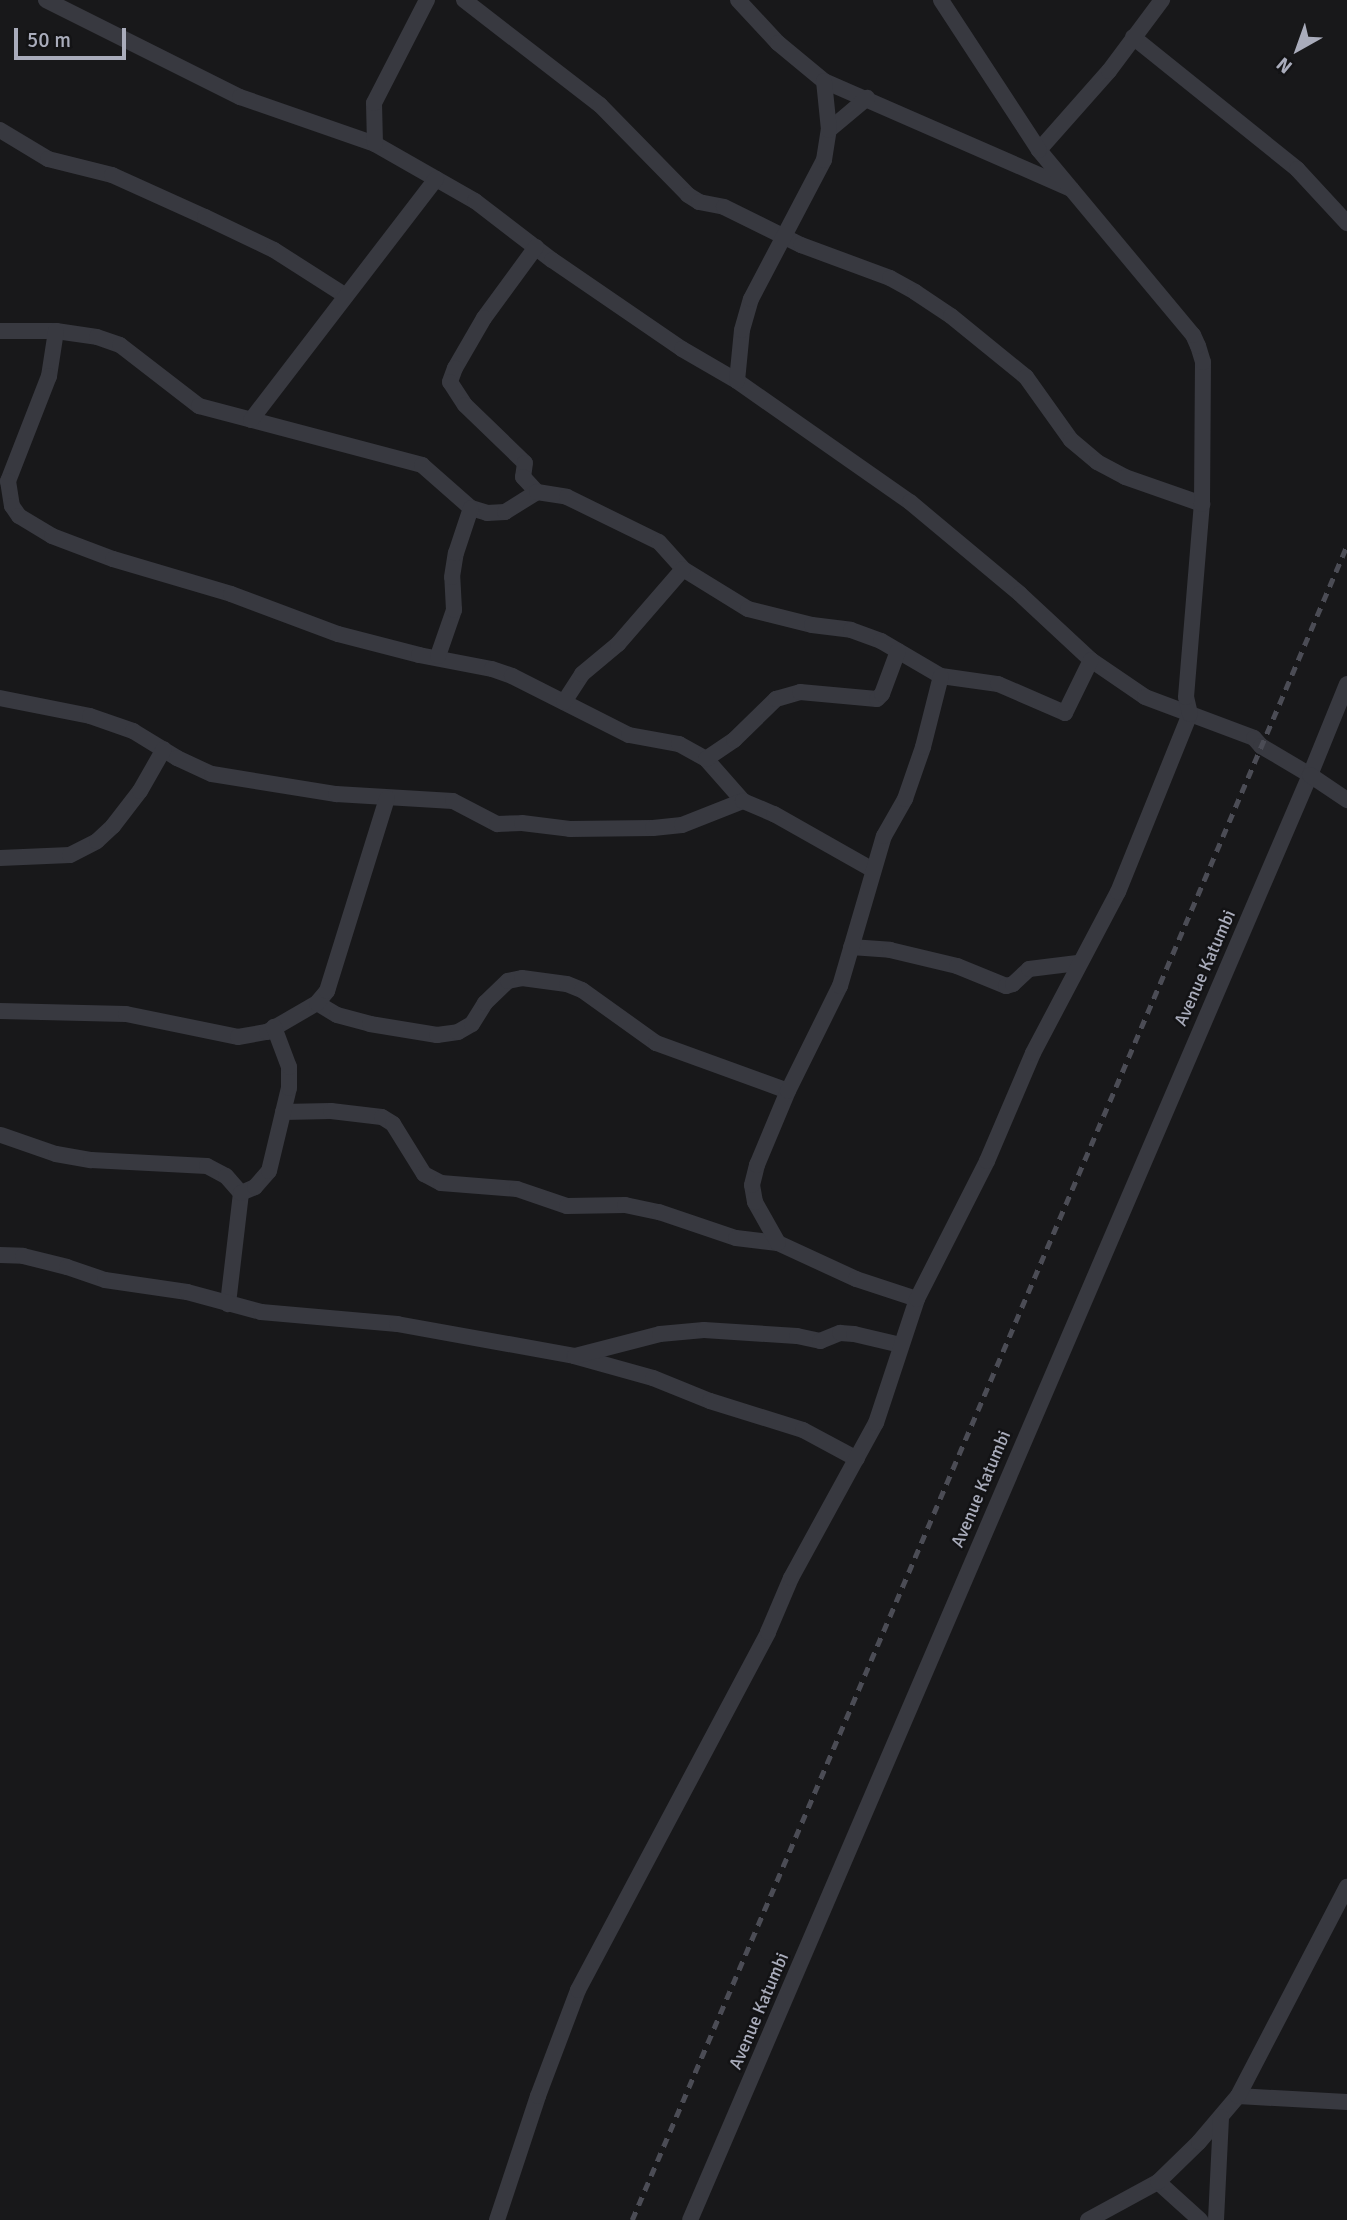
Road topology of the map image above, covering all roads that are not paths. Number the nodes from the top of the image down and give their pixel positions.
1 (46, 0) edge
2 (427, 0) edge
3 (464, 0) edge
4 (738, 0) edge
5 (941, 0) edge
6 (1162, 0) edge
7 (1133, 37) junction
8 (824, 81) junction
9 (867, 98) junction
10 (0, 130) edge
11 (830, 130) junction
12 (375, 144) junction
13 (1039, 150) junction
14 (436, 179) junction
15 (1073, 190) junction
16 (1347, 223) edge
17 (785, 236) junction
18 (536, 247) junction
19 (346, 296) junction
20 (0, 331) edge
21 (56, 331) junction
22 (737, 381) junction
23 (251, 420) junction
24 (537, 492) junction
25 (1202, 504) junction
26 (471, 508) junction
27 (683, 569) junction
28 (898, 651) junction
29 (438, 656) junction
30 (1091, 660) junction
31 (941, 676) junction
32 (1347, 684) edge
33 (0, 698) edge
34 (564, 702) junction
35 (1190, 713) junction
36 (164, 749) junction
37 (706, 759) junction
38 (1310, 775) junction
39 (387, 798) junction
40 (1347, 800) edge
41 (743, 801) junction
42 (0, 858) edge
43 (873, 870) junction
44 (851, 947) junction
45 (1078, 963) junction
46 (317, 1003) junction
47 (0, 1012) edge
48 (274, 1027) junction
49 (788, 1091) junction
50 (283, 1112) junction
51 (1, 1135) edge
52 (242, 1193) junction
53 (778, 1243) junction
54 (0, 1255) edge
55 (918, 1299) junction
56 (228, 1304) junction
57 (901, 1345) junction
58 (574, 1356) junction
59 (857, 1460) junction
60 (1347, 1887) edge
61 (1238, 2096) junction
62 (1347, 2102) edge
63 (1221, 2117) junction
64 (1158, 2182) junction
65 (497, 2220) edge
66 (690, 2220) edge
67 (1088, 2220) edge
68 (1200, 2220) edge
69 (1216, 2220) edge

1 - 12 street
2 - 12 street
3 - 17 street
4 - 8 street
5 - 13 street
6 - 7 street
7 - 13 street
7 - 16 street
8 - 9 street
8 - 11 street
9 - 11 street
9 - 15 street
10 - 19 street
11 - 17 street
12 - 14 street
13 - 15 street
14 - 18 street
14 - 19 street
15 - 25 street
17 - 22 street
17 - 25 street
18 - 22 street
18 - 24 street
19 - 23 street
20 - 21 street
21 - 23 street
21 - 29 street
22 - 30 street
23 - 26 street
24 - 26 street
24 - 27 street
25 - 35 street
26 - 29 street
27 - 28 street
27 - 34 street
28 - 31 street
28 - 37 street
29 - 34 street
30 - 31 street
30 - 35 street
31 - 43 street
32 - 38 street, Avenue Katumbi
33 - 36 street
34 - 37 street
35 - 38 street
35 - 45 street
36 - 39 street
36 - 42 street
37 - 41 street
38 - 40 street
38 - 66 street, Avenue Katumbi
39 - 41 street
39 - 46 street
41 - 43 street
43 - 44 street
44 - 45 street
44 - 49 street
45 - 55 street
46 - 48 street
46 - 49 street
47 - 48 street
48 - 50 street
49 - 53 street
50 - 52 street
50 - 53 street
51 - 52 street
52 - 56 street
53 - 55 street
54 - 56 street
55 - 57 street
56 - 58 street
57 - 58 street
57 - 59 street
58 - 59 street
59 - 65 street
60 - 61 street
61 - 62 street
61 - 63 street
63 - 64 street
63 - 69 street
64 - 67 street
64 - 68 street

